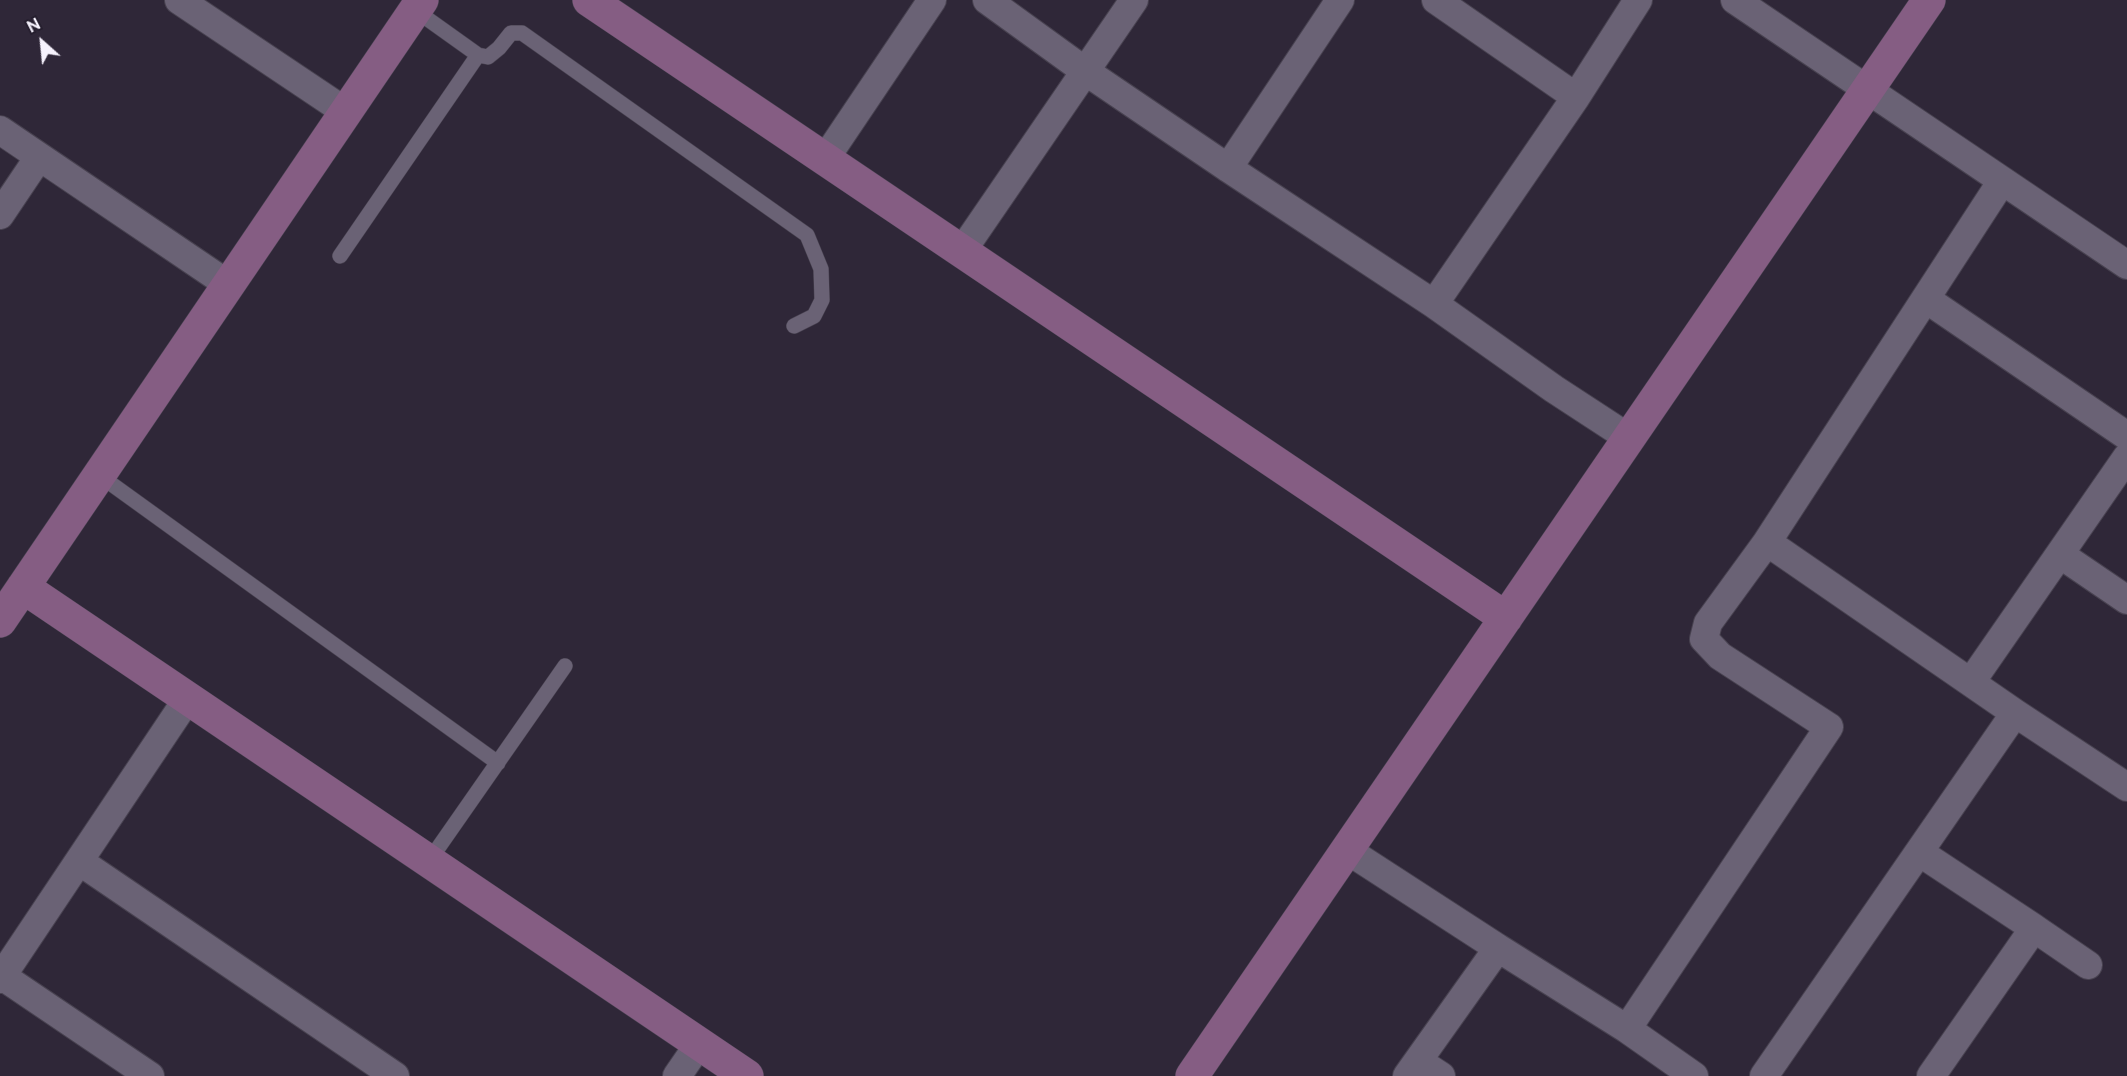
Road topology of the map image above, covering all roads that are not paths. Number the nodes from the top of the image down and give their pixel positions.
1 (179, 0) edge
2 (589, 0) edge
3 (932, 0) edge
4 (987, 0) edge
5 (1134, 0) edge
6 (1340, 0) edge
7 (1436, 0) edge
8 (1638, 0) edge
9 (1736, 0) edge
10 (1929, 0) edge
11 (419, 5) edge
12 (478, 55) junction
13 (1085, 71) junction
14 (1868, 90) junction
15 (1576, 97) junction
16 (346, 112) junction
17 (0, 130) edge
18 (39, 157) junction
19 (825, 159) junction
20 (1228, 168) junction
21 (2002, 181) junction
22 (0, 215) edge
23 (962, 252) junction
24 (340, 256) dead end
25 (2127, 265) edge
26 (229, 285) junction
27 (1926, 298) junction
28 (1434, 304) junction
29 (794, 326) dead end
30 (2127, 436) edge
31 (1629, 438) junction
32 (2127, 457) edge
33 (99, 475) junction
34 (1767, 542) junction
35 (2061, 555) junction
36 (23, 587) junction
37 (2127, 600) edge
38 (1506, 618) junction
39 (0, 621) edge
40 (565, 666) dead end
41 (1971, 682) junction
42 (188, 698) junction
43 (2015, 714) junction
44 (498, 763) junction
45 (2127, 787) edge
46 (1347, 850) junction
47 (1919, 852) junction
48 (79, 861) junction
49 (429, 861) junction
50 (2034, 928) junction
51 (1498, 948) junction
52 (2088, 965) dead end
53 (1, 978) edge
54 (1627, 1029) junction
55 (699, 1044) junction
56 (1422, 1071) edge
57 (1204, 1072) edge
58 (150, 1076) edge
59 (396, 1076) edge
60 (677, 1076) edge
61 (747, 1076) edge
62 (1694, 1076) edge
63 (1764, 1076) edge
64 (1932, 1076) edge

1 - 16 street
2 - 19 street
3 - 19 street
4 - 13 street
5 - 13 street
6 - 20 street
7 - 15 street
8 - 15 street
9 - 14 street
10 - 14 street
11 - 12 lane
11 - 16 street
12 - 24 lane
12 - 29 lane
13 - 20 street
13 - 23 street
14 - 21 street
14 - 31 street
15 - 28 street
16 - 26 street
17 - 18 street
18 - 22 street
18 - 26 street
19 - 23 street
20 - 28 street
21 - 25 street
21 - 27 street
23 - 38 street
26 - 33 street
27 - 30 street
27 - 34 street
28 - 31 street
31 - 38 street
32 - 35 street
33 - 36 street
33 - 44 lane
34 - 41 street
34 - 54 street
35 - 37 street
35 - 41 street
36 - 39 street
36 - 42 street
38 - 46 street
40 - 44 lane
41 - 43 street
42 - 48 street
42 - 49 street
43 - 45 street
43 - 47 street
44 - 49 lane
46 - 51 street
46 - 57 street
47 - 50 street
47 - 63 street
48 - 53 street
48 - 59 street
49 - 55 street
50 - 52 street
50 - 64 street
51 - 54 street
51 - 56 street
53 - 58 street
54 - 62 street
55 - 60 street
55 - 61 street

